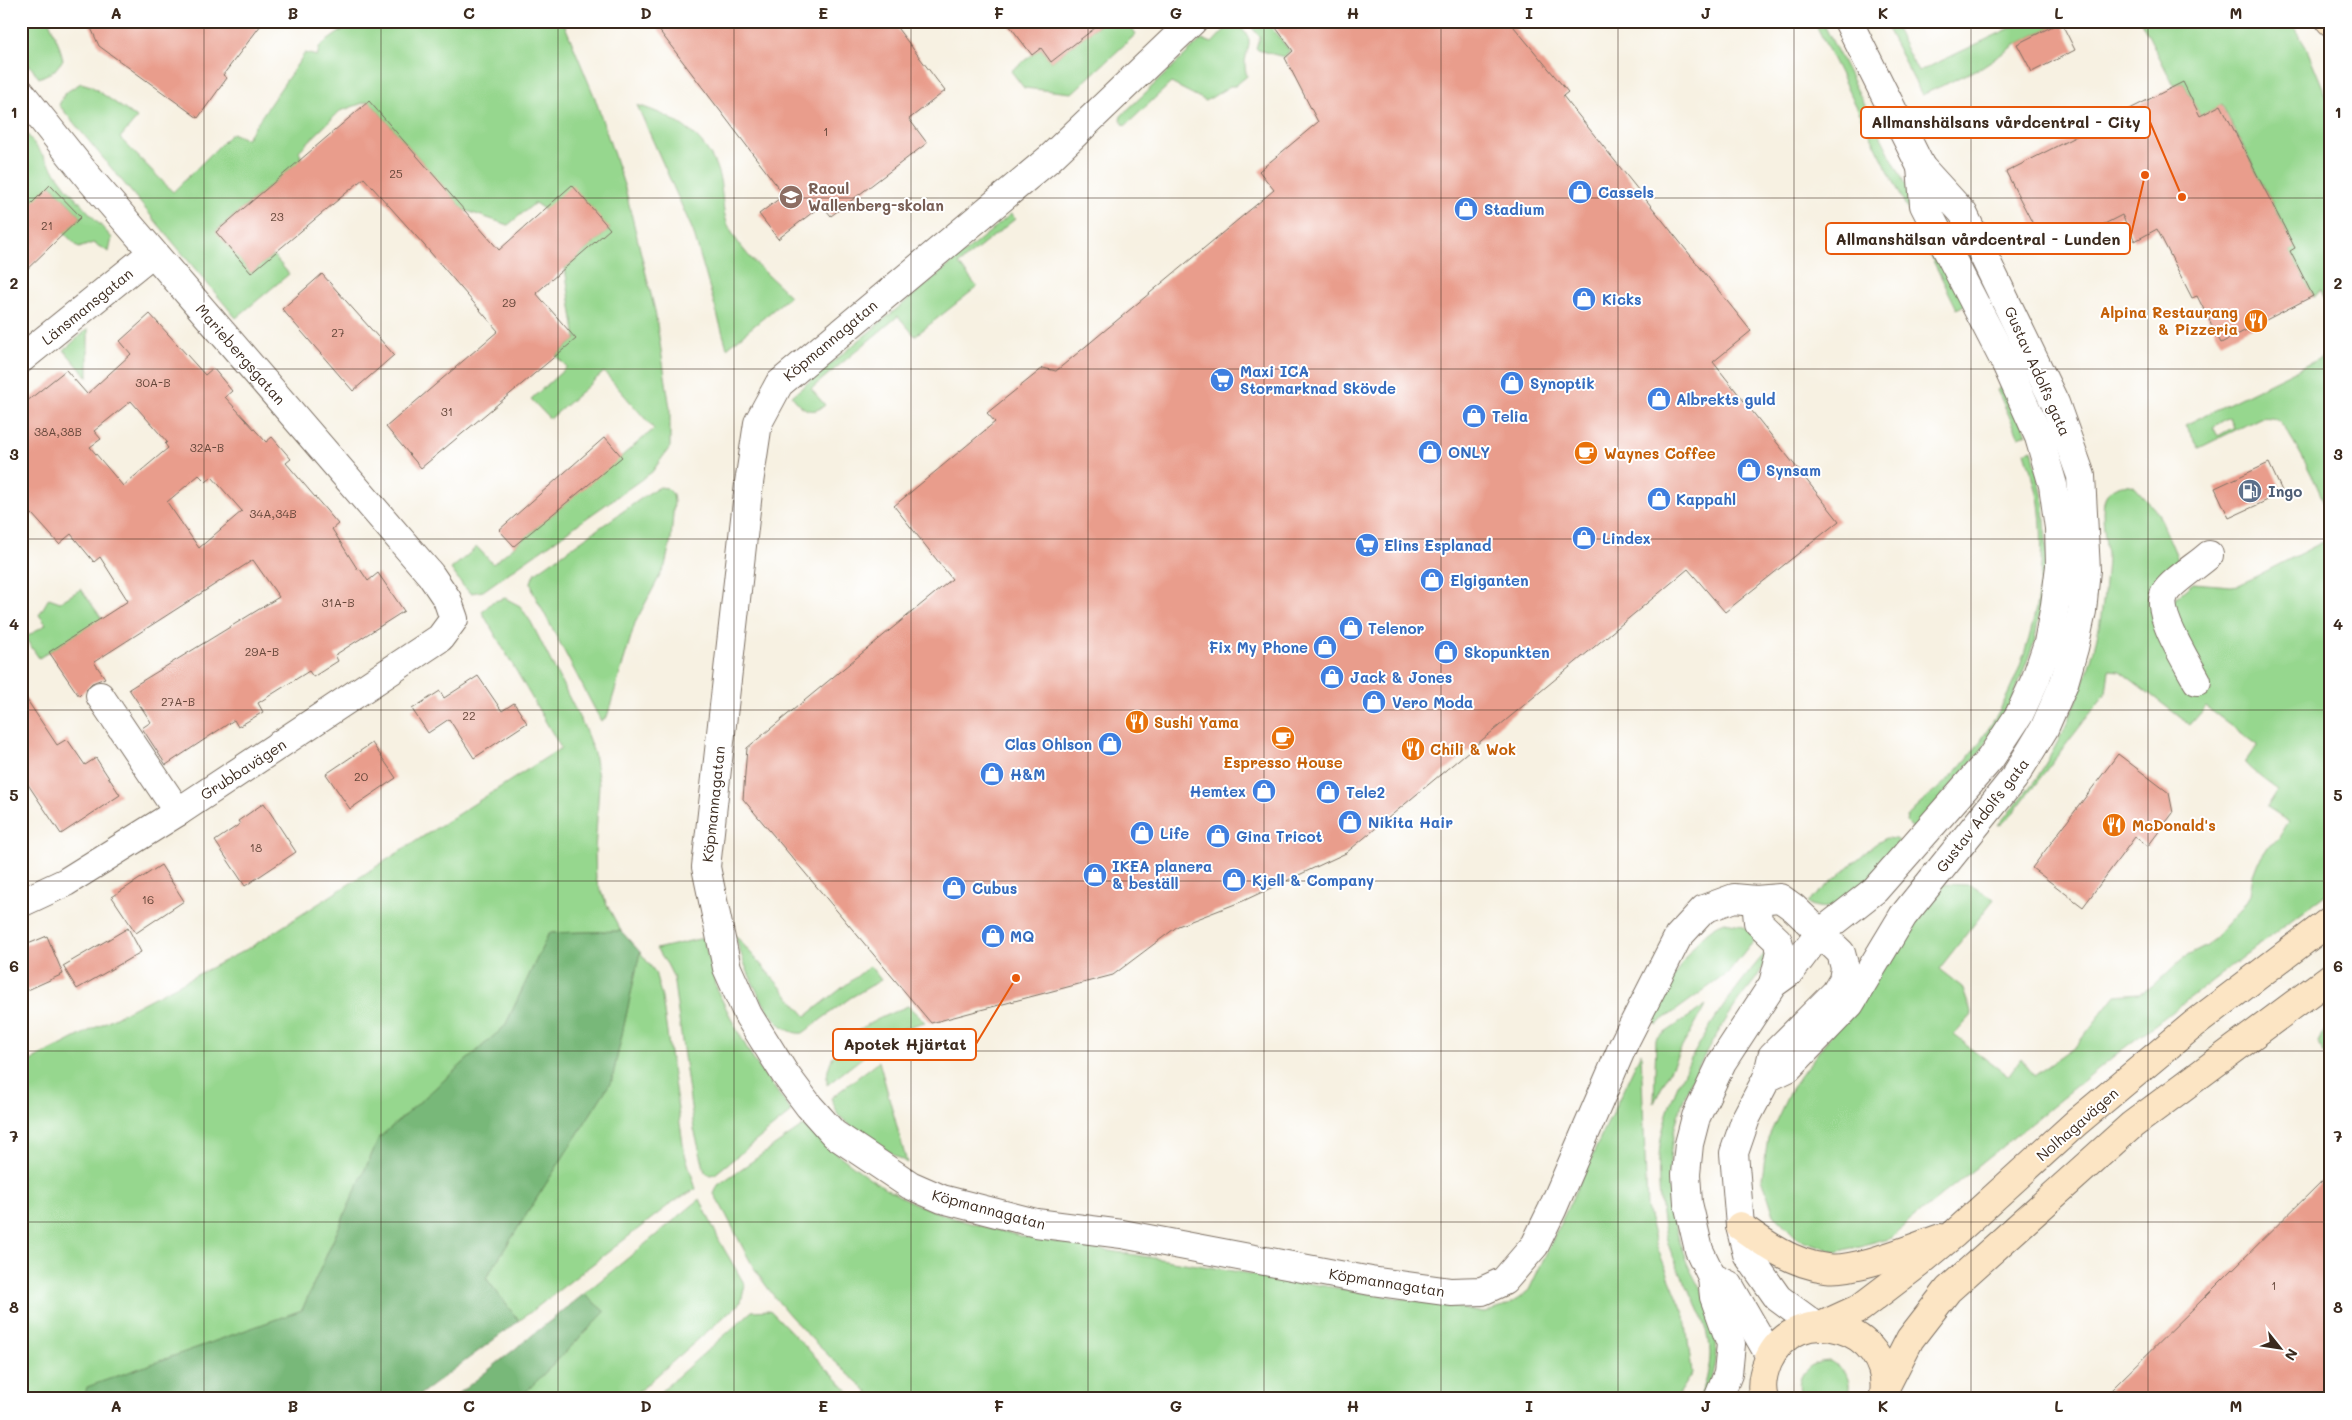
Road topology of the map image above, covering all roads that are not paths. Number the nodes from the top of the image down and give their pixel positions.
1 (1193, 21) edge
2 (1848, 21) edge
3 (25, 107) edge
4 (1921, 167) junction
5 (152, 253) junction
6 (21, 359) edge
7 (2209, 555) dead end
8 (454, 619) joint
9 (2197, 681) dead end
10 (100, 696) dead end
11 (178, 812) junction
12 (1756, 900) junction
13 (21, 903) edge
14 (2331, 920) edge
15 (1819, 934) junction
16 (2328, 980) edge
17 (1773, 984) junction
18 (1767, 1078) junction
19 (1740, 1226) junction
20 (1954, 1234) junction
21 (1712, 1277) junction
22 (1819, 1326) junction
23 (1770, 1356) junction
24 (1884, 1393) edge
25 (1762, 1397) edge
26 (1718, 1399) edge

1 - 12 street, Köpmannagatan
2 - 4 street, Gustav Adolfs gata
3 - 5 street, Mariebergsgatan
4 - 15 street, Gustav Adolfs gata
4 - 18 street, Gustav Adolfs gata
5 - 6 street, Länsmansgatan
5 - 8 street, Mariebergsgatan
7 - 9 street
8 - 11 street, Grubbavägen
10 - 11 street
11 - 13 street, Grubbavägen
12 - 15 street, Köpmannagatan
12 - 17 street
14 - 20 street, Nolhagavägen
15 - 17 street, Gustav Adolfs gata
15 - 18 street, Köpmannagatan
16 - 24 street
17 - 21 street, Gustav Adolfs gata
18 - 19 street
19 - 20 street
19 - 22 street
20 - 22 street, Nolhagavägen
21 - 23 street, Gustav Adolfs gata
21 - 26 street, Gustav Adolfs gata
22 - 23 street, Nolhagavägen
22 - 24 street
23 - 25 street

